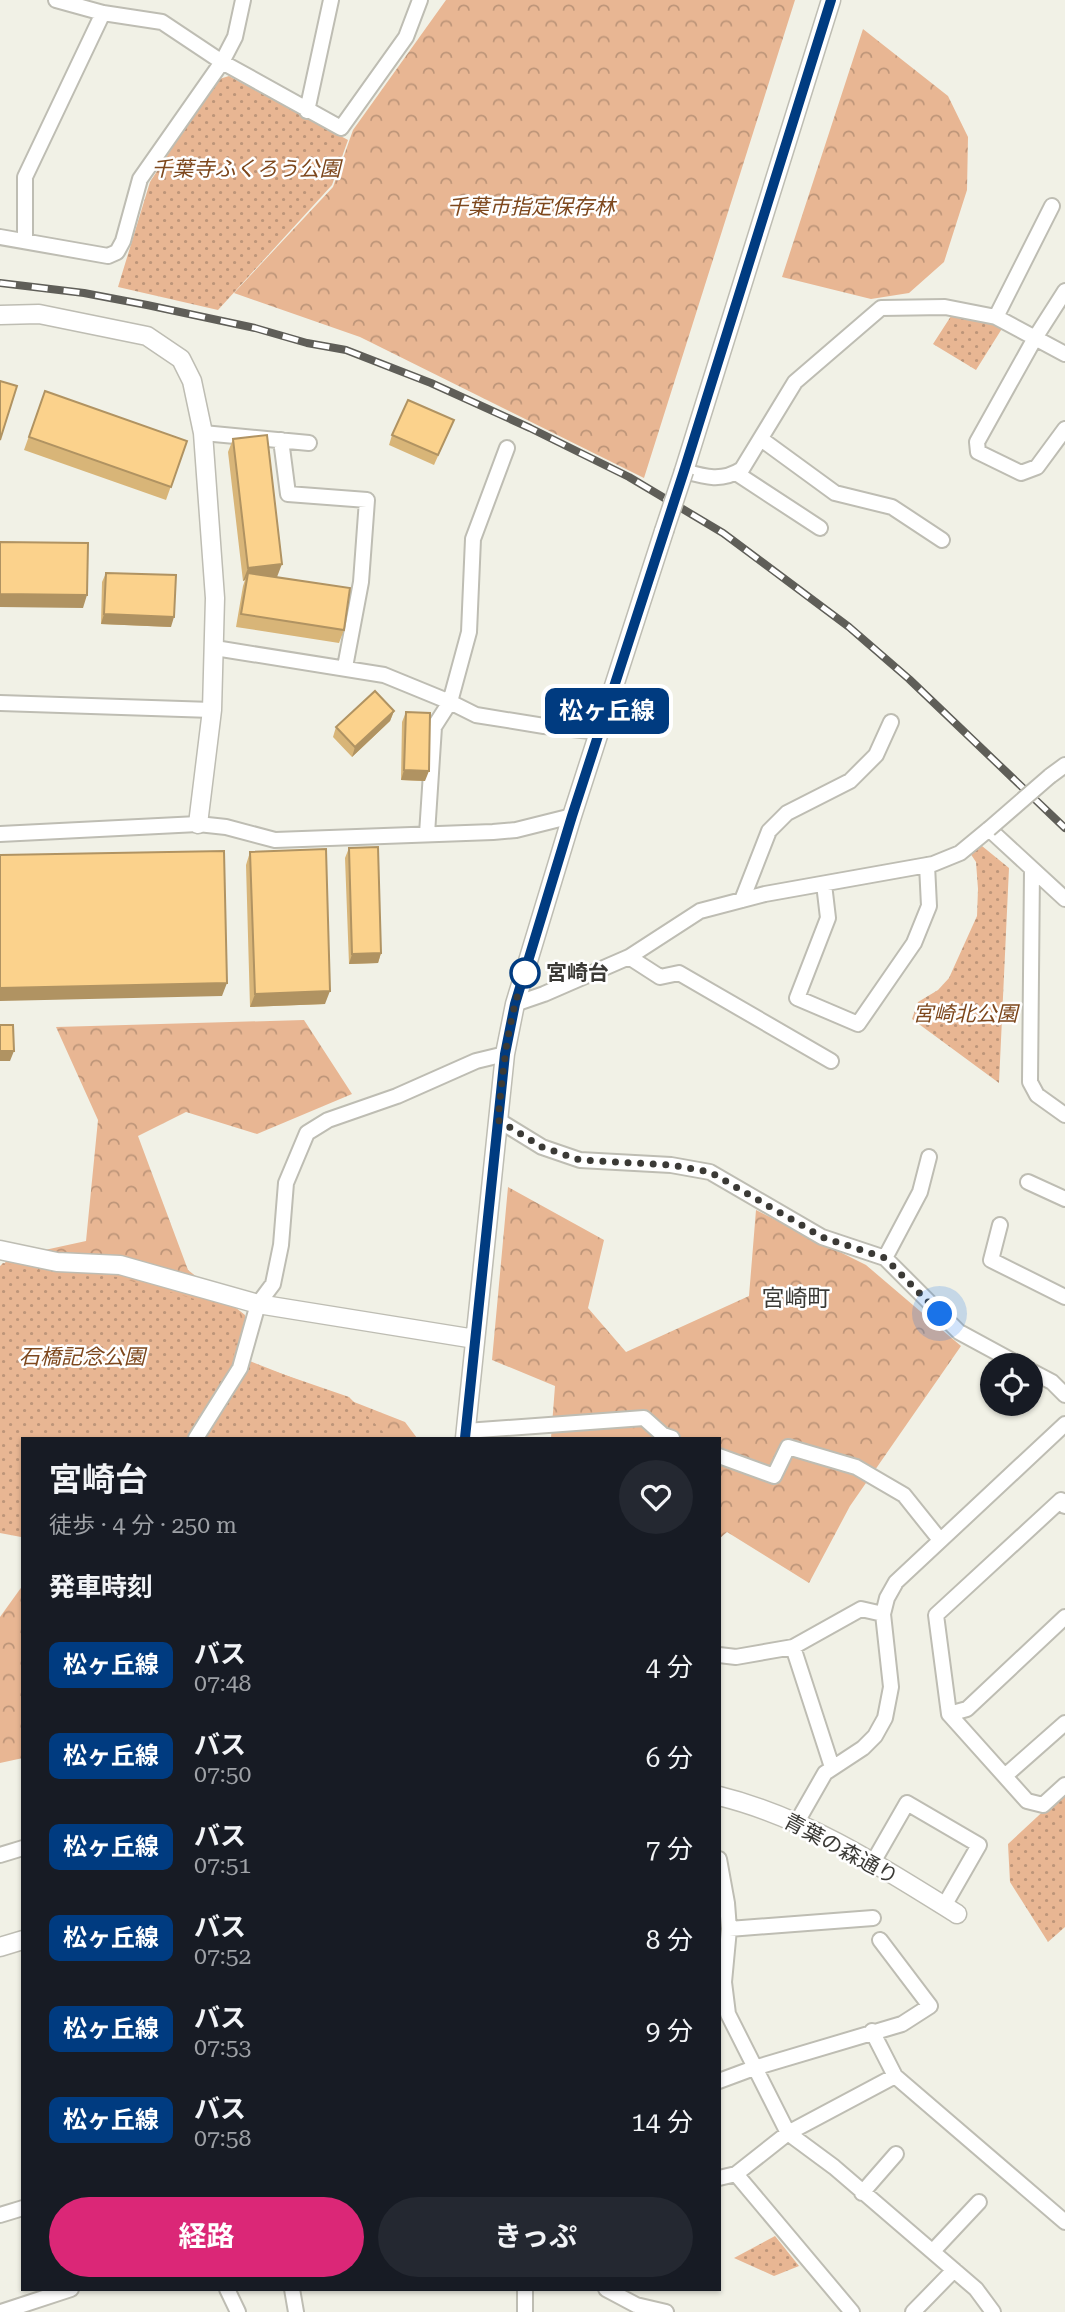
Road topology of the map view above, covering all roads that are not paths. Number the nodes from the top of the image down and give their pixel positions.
1 (56, 0) edge
2 (243, 0) edge
3 (331, 0) edge
4 (420, 0) edge
5 (831, 0) edge
6 (103, 13) junction
7 (222, 62) junction
8 (307, 111) junction
9 (1052, 206) dead end
10 (0, 237) edge
11 (25, 240) junction
12 (1065, 291) edge
13 (0, 316) edge
14 (996, 317) junction
15 (1035, 338) junction
16 (1065, 354) edge
17 (1065, 429) edge
18 (203, 433) junction
19 (761, 439) junction
20 (281, 440) junction
21 (309, 443) dead end
22 (507, 448) dead end
23 (684, 471) junction
24 (736, 473) junction
25 (820, 527) dead end
26 (942, 540) dead end
27 (215, 648) junction
28 (345, 667) junction
29 (450, 702) junction
30 (0, 703) edge
31 (212, 710) junction
32 (891, 722) dead end
33 (600, 732) junction
34 (1065, 765) edge
35 (572, 816) junction
36 (198, 824) junction
37 (989, 829) junction
38 (0, 834) edge
39 (427, 834) junction
40 (927, 865) junction
41 (1032, 869) junction
42 (824, 884) junction
43 (1065, 899) edge
44 (742, 900) junction
45 (629, 957) junction
46 (515, 1004) junction
47 (505, 1054) junction
48 (831, 1061) dead end
49 (1065, 1115) edge
50 (498, 1120) junction
51 (929, 1157) dead end
52 (1028, 1182) dead end
53 (1065, 1199) edge
54 (1000, 1225) dead end
55 (0, 1250) edge
56 (885, 1258) junction
57 (1065, 1297) edge
58 (258, 1304) junction
59 (475, 1339) junction
60 (998, 1353) edge
61 (1043, 1377) edge
62 (1065, 1395) edge
63 (1065, 1424) edge
64 (465, 1435) edge
65 (197, 1437) edge
66 (669, 1437) edge
67 (721, 1456) edge
68 (1065, 1506) edge
69 (940, 1540) junction
70 (883, 1614) junction
71 (1065, 1617) edge
72 (793, 1647) junction
73 (721, 1655) edge
74 (949, 1714) junction
75 (1065, 1723) edge
76 (832, 1766) junction
77 (1006, 1775) junction
78 (1065, 1785) edge
79 (721, 1797) edge
80 (797, 1822) junction
81 (21, 1849) edge
82 (0, 1854) edge
83 (872, 1864) junction
84 (721, 1869) edge
85 (950, 1910) joint
86 (873, 1918) dead end
87 (729, 1929) junction
88 (880, 1940) dead end
89 (21, 1941) edge
90 (0, 1947) edge
91 (872, 2032) junction
92 (754, 2068) junction
93 (895, 2076) junction
94 (721, 2080) edge
95 (788, 2133) junction
96 (896, 2154) dead end
97 (736, 2174) junction
98 (721, 2178) edge
99 (862, 2193) junction
100 (979, 2202) dead end
101 (21, 2209) edge
102 (0, 2215) edge
103 (1065, 2222) edge
104 (933, 2251) junction
105 (954, 2270) junction
106 (65, 2291) edge
107 (228, 2291) edge
108 (292, 2291) edge
109 (525, 2291) edge
110 (610, 2291) edge
111 (1, 2312) edge
112 (238, 2312) edge
113 (296, 2312) edge
114 (525, 2312) edge
115 (666, 2312) edge
116 (852, 2312) edge
117 (913, 2312) edge
118 (993, 2312) edge

1 - 6 street
2 - 7 street
3 - 8 street
4 - 8 street
5 - 23 street
6 - 7 street
6 - 11 street
7 - 8 street
7 - 11 street
9 - 14 street
10 - 11 street
12 - 15 street
13 - 18 street
14 - 15 street
14 - 19 street
15 - 16 street
15 - 17 street
18 - 20 street
18 - 27 street
19 - 24 street
19 - 26 street
20 - 21 street
20 - 28 street
22 - 29 street
23 - 24 street
23 - 33 street, bridge
24 - 25 street
27 - 28 street
27 - 31 street
28 - 29 street
29 - 33 street
29 - 39 street
30 - 31 street
31 - 36 street
32 - 44 street
33 - 35 street
34 - 37 street, bridge
35 - 39 street
35 - 46 street
36 - 38 street
36 - 39 street
37 - 40 street
37 - 41 street
40 - 42 street
40 - 42 street
41 - 43 street
41 - 49 street
42 - 44 street
44 - 45 street
45 - 46 street
45 - 48 street
46 - 47 street
47 - 50 street
47 - 58 street
50 - 56 street
50 - 59 street
51 - 56 street
52 - 53 street
54 - 57 street
55 - 58 street
56 - 60 street
58 - 59 street
58 - 65 street
59 - 64 street
61 - 62 street
63 - 69 street
64 - 66 street
67 - 69 street
68 - 74 street
69 - 70 street
70 - 72 street
70 - 76 street
71 - 74 street
72 - 73 street
72 - 76 street
74 - 77 street
75 - 77 street
76 - 80 street
77 - 78 street
79 - 80 street, 青葉の森通り
80 - 83 street, 青葉の森通り
81 - 82 street
83 - 85 street, 青葉の森通り
83 - 85 street
84 - 87 street
86 - 87 street
87 - 92 street
88 - 91 street
89 - 90 street
91 - 92 street
91 - 93 street
92 - 94 street
92 - 95 street
93 - 95 street
93 - 103 street
95 - 97 street
95 - 99 street
96 - 99 street
97 - 98 street
97 - 116 street
99 - 104 street
100 - 104 street
101 - 102 street
104 - 105 street
105 - 117 street
105 - 118 street
106 - 111 street
107 - 112 street
108 - 113 street
109 - 114 street
110 - 115 street

